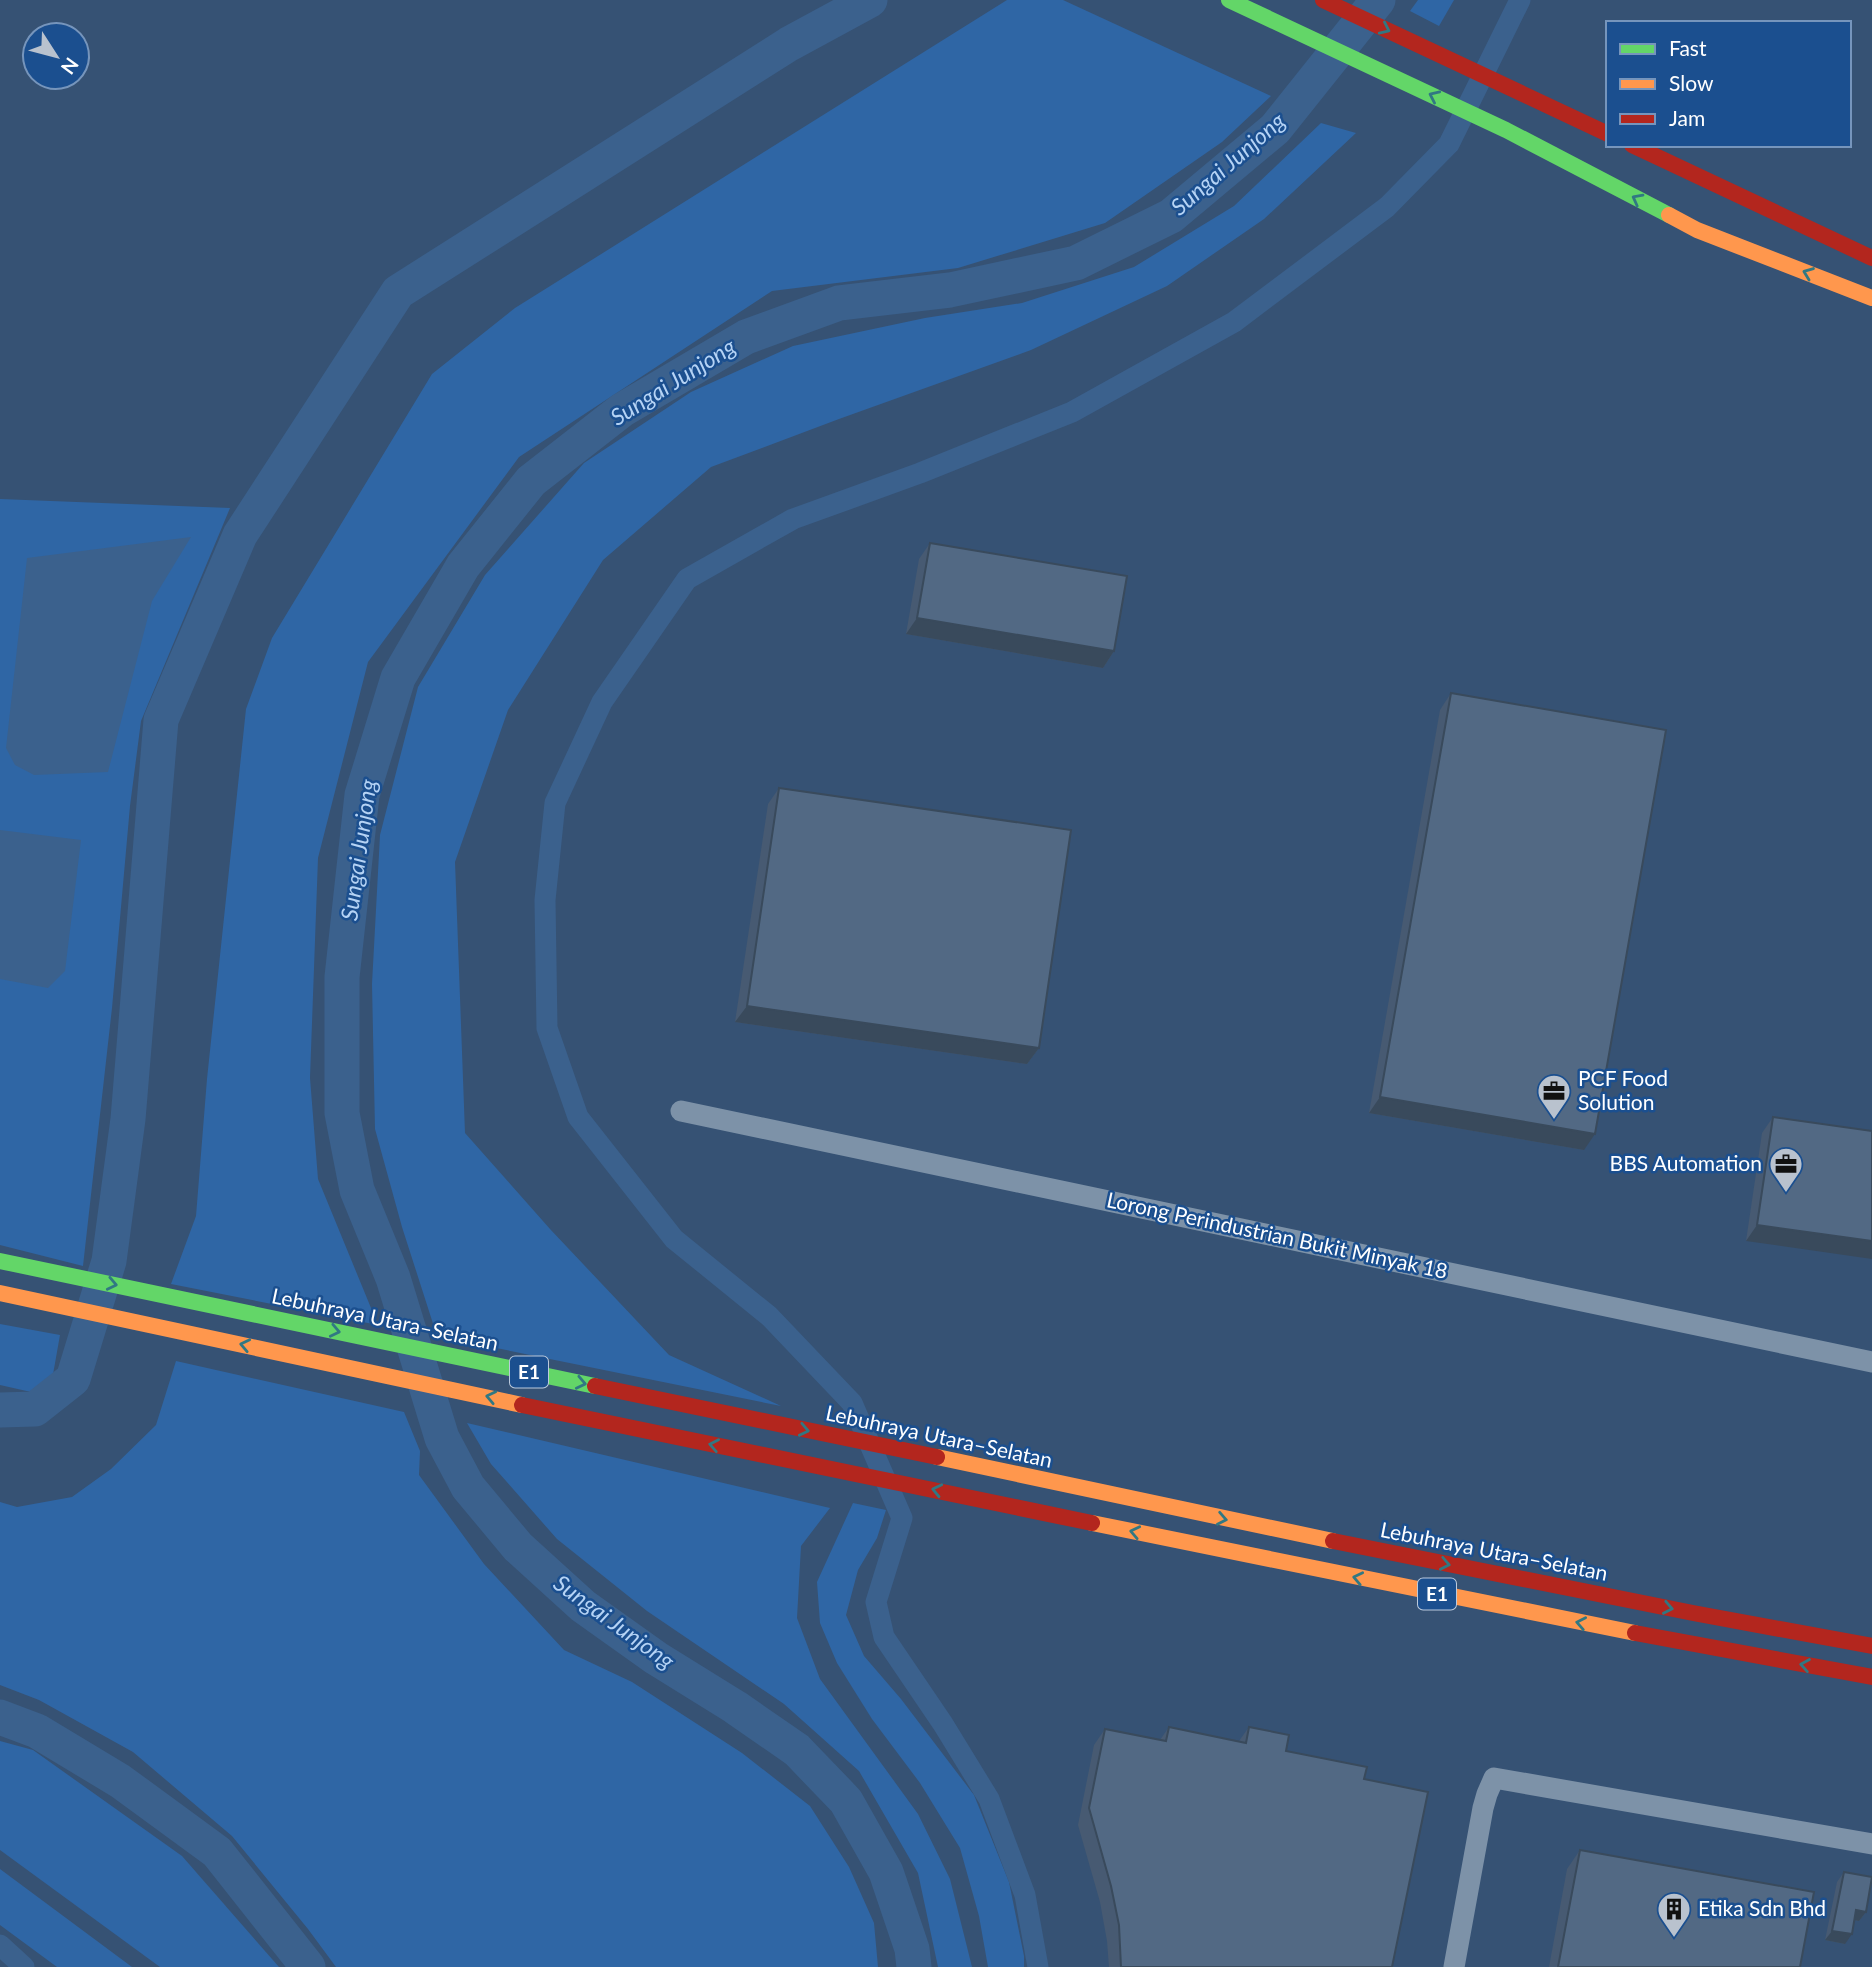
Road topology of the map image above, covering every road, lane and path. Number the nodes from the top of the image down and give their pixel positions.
1 (1229, 0) edge
2 (1323, 0) edge
3 (1606, 133) edge
4 (1636, 147) edge
5 (1872, 258) edge
6 (1872, 298) edge
7 (681, 1111) dead end
8 (0, 1261) edge
9 (0, 1293) edge
10 (1872, 1362) edge
11 (1872, 1646) edge
12 (1872, 1677) edge
13 (1872, 1844) edge
14 (1454, 1967) edge

6 -> 1 main road
2 -> 3 main road
4 - 5 main road
7 - 10 street, Lorong Perindustrian Bukit Minyak 18
8 -> 11 main road, Lebuhraya Utara–Selatan / E1
12 -> 9 main road, E1
13 - 14 street

